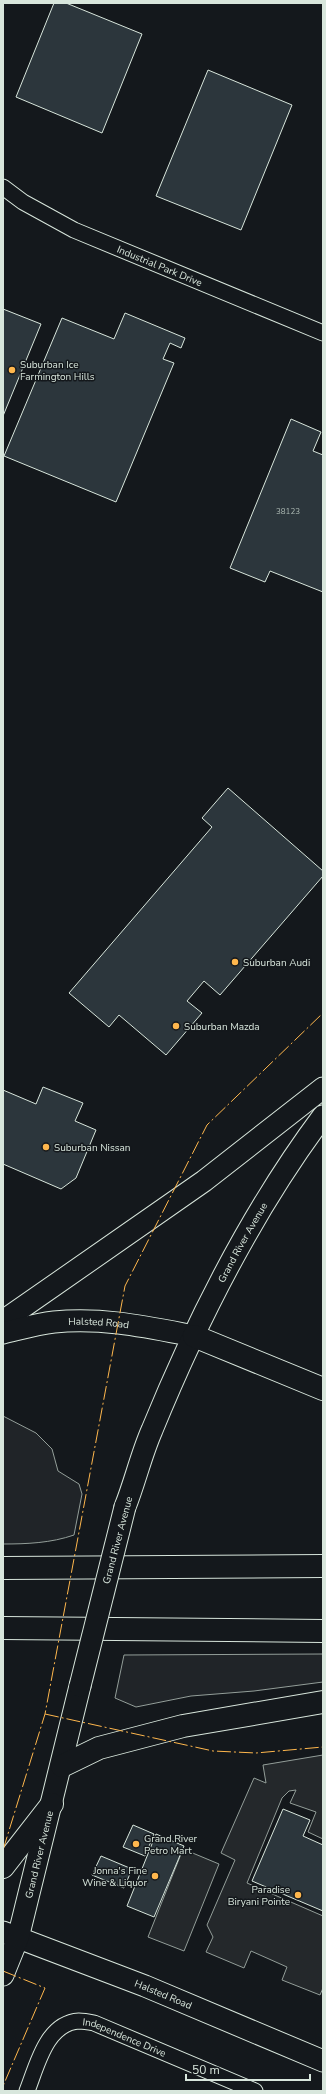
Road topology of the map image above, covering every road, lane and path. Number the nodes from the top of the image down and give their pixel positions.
1 (3, 187) edge
2 (323, 333) edge
3 (323, 1088) edge
4 (323, 1116) edge
5 (3, 1322) edge
6 (3, 1333) edge
7 (194, 1336) junction
8 (323, 1389) edge
9 (323, 1566) edge
10 (3, 1568) edge
11 (32, 1627) junction
12 (3, 1628) edge
13 (3, 1631) edge
14 (323, 1631) edge
15 (323, 1702) edge
16 (62, 1766) junction
17 (52, 1804) junction
18 (3, 1867) edge
19 (11, 1935) edge
20 (3, 1975) edge
21 (323, 2061) edge
22 (27, 2091) edge
23 (255, 2091) edge

1 - 2 street, Industrial Park Drive
3 - 5 main road
4 - 7 main road, Grand River Avenue
6 - 7 main road, Halsted Road
7 - 8 highway
7 - 16 main road, Grand River Avenue, bridge
9 - 10 highway
11 - 12 highway
11 - 13 highway
11 - 14 highway
15 - 16 highway
16 - 17 main road, Grand River Avenue
17 - 18 highway
17 - 19 main road, Grand River Avenue
19 - 20 main road, Grand River Avenue
19 - 21 main road, Halsted Road
22 - 23 street, Independence Drive

